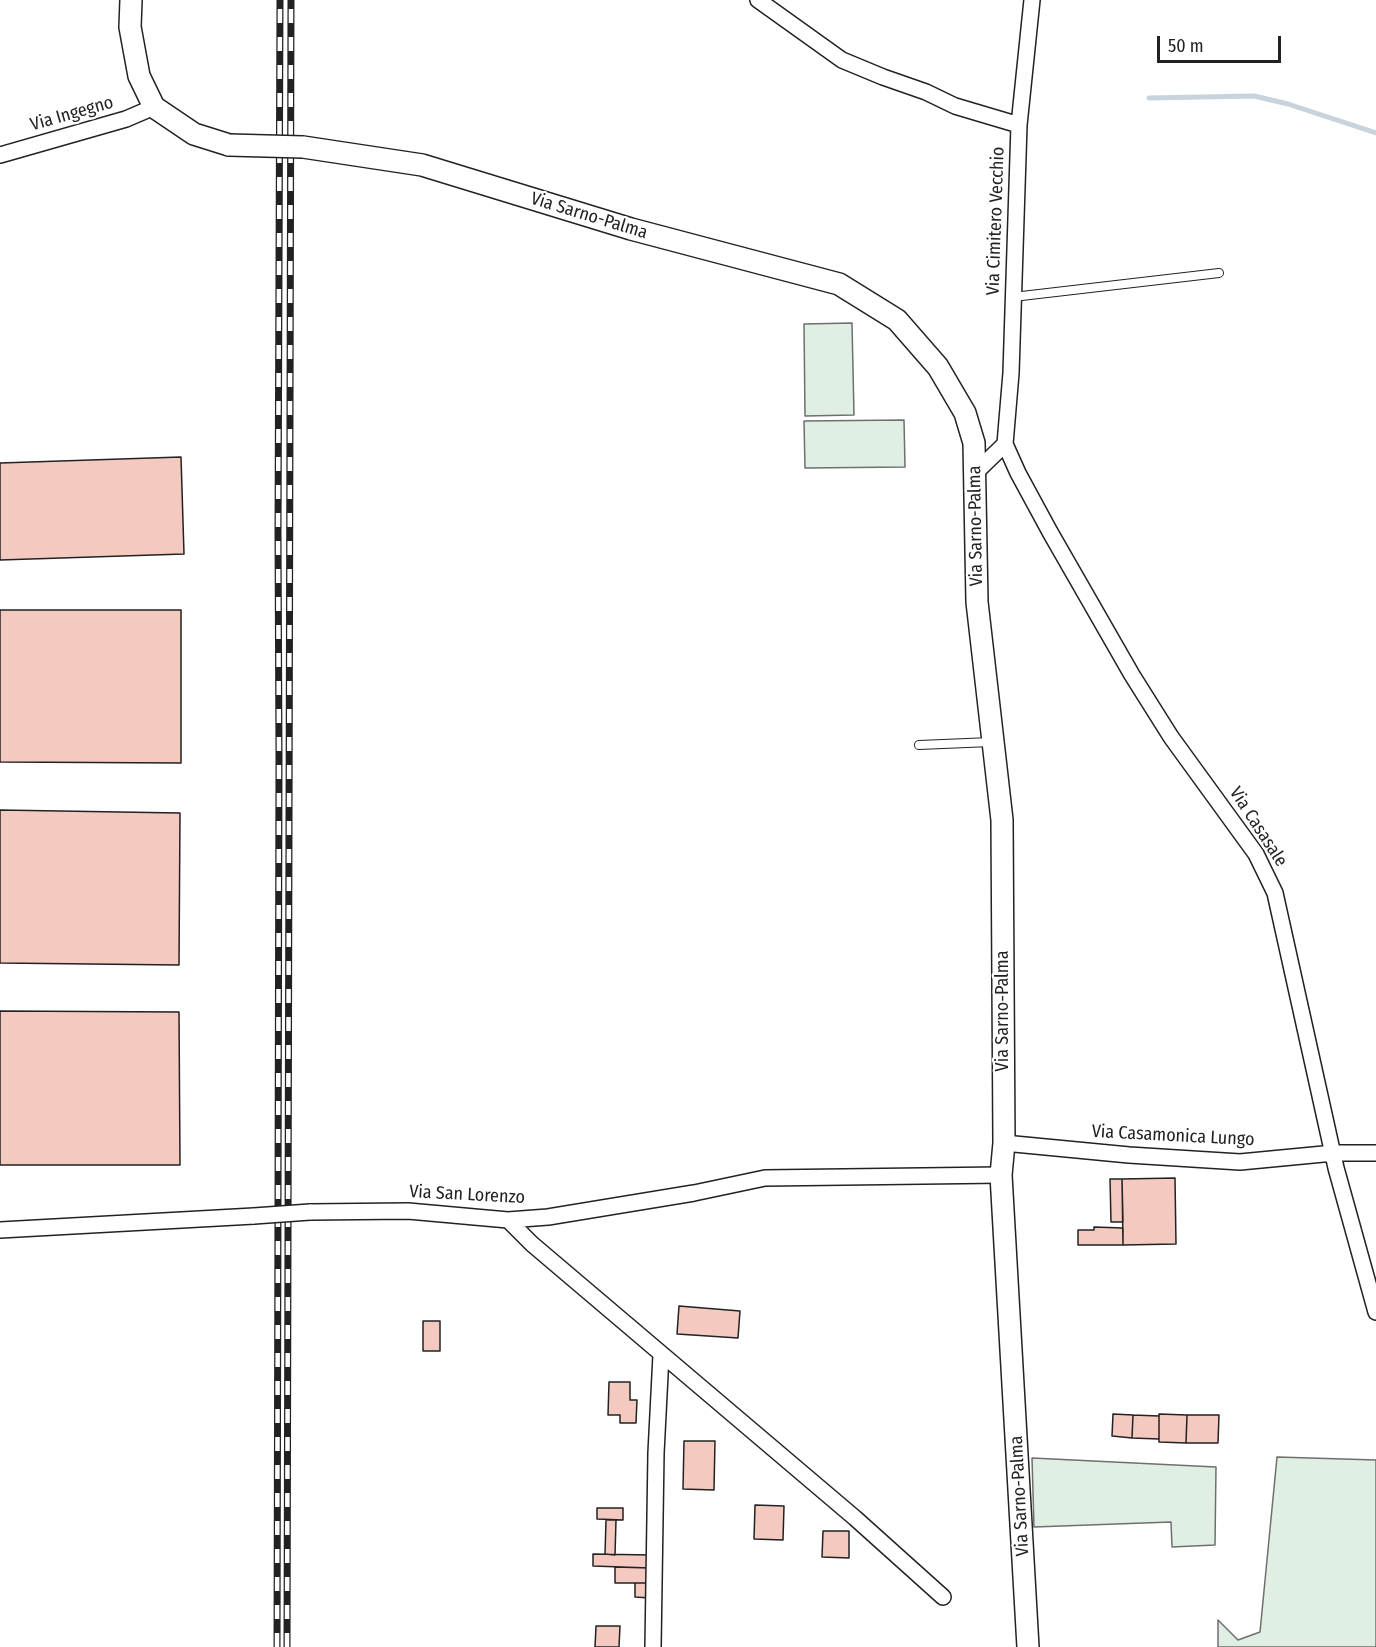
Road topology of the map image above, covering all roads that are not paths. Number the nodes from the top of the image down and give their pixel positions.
1 (131, 0) edge
2 (758, 0) edge
3 (1032, 0) edge
4 (154, 107) junction
5 (1019, 125) junction
6 (0, 155) edge
7 (1219, 273) dead end
8 (1013, 297) junction
9 (1005, 444) junction
10 (974, 474) junction
11 (993, 742) junction
12 (919, 745) dead end
13 (1004, 1143) junction
14 (1334, 1153) junction
15 (1376, 1153) edge
16 (1001, 1175) junction
17 (508, 1220) junction
18 (0, 1230) edge
19 (1376, 1312) edge
20 (661, 1355) junction
21 (943, 1598) dead end
22 (653, 1647) edge
23 (1028, 1647) edge

1 - 4 main road
2 - 5 street
3 - 5 street, Via Cimitero Vecchio
4 - 6 street, Via Ingegno
4 - 10 main road, Via Sarno-Palma, bridge
5 - 8 street, Via Cimitero Vecchio
7 - 8 lane
8 - 9 street, Via Cimitero Vecchio
9 - 10 street
9 - 14 street, Via Casasale
10 - 11 main road, Via Sarno-Palma
11 - 12 lane
11 - 13 main road, Via Sarno-Palma
13 - 14 street, Via Casamonica Lungo
13 - 16 main road, Via Sarno-Palma
14 - 15 street, Via Casamonica Lungo
14 - 19 street, Via Casasale
16 - 17 street, Via San Lorenzo
16 - 23 main road, Via Sarno-Palma
17 - 18 street, Via San Lorenzo, bridge
17 - 20 street
20 - 21 street
20 - 22 street

